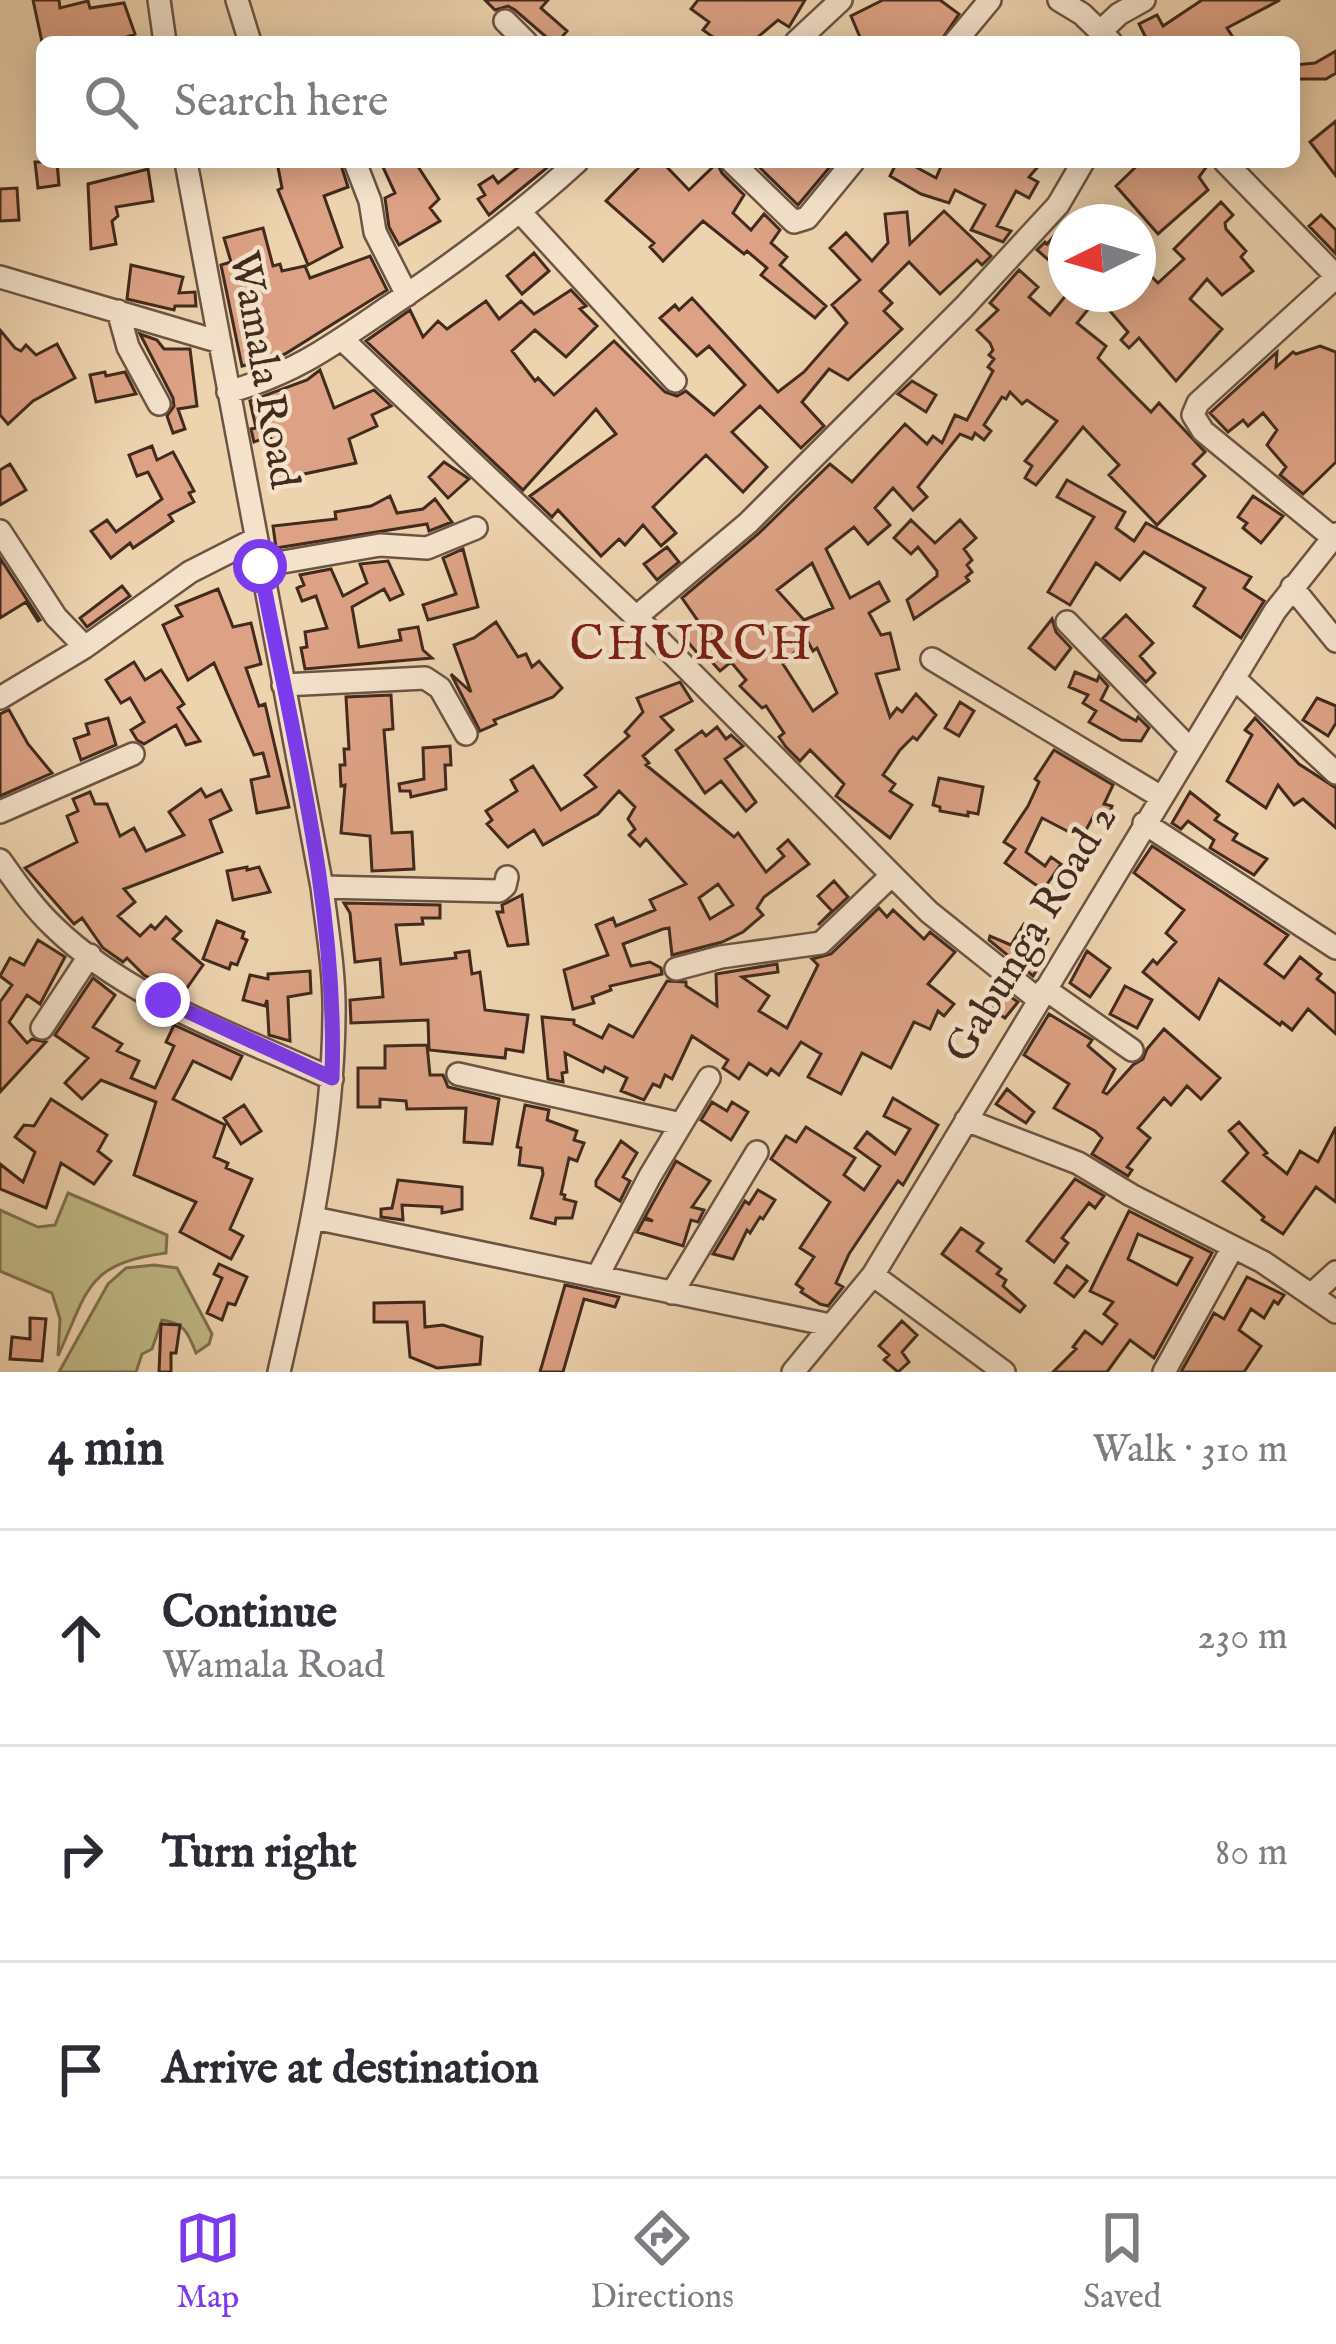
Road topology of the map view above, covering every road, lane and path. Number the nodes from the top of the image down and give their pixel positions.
1 (159, 0) edge
2 (237, 0) edge
3 (841, 0) edge
4 (990, 0) edge
5 (1059, 0) edge
6 (1144, 0) edge
7 (505, 21) dead end
8 (164, 36) edge
9 (248, 36) edge
10 (520, 36) edge
11 (802, 36) edge
12 (960, 36) edge
13 (1106, 36) edge
14 (187, 168) edge
15 (357, 168) edge
16 (571, 168) edge
17 (738, 168) edge
18 (849, 168) edge
19 (1080, 168) edge
20 (1231, 168) edge
21 (522, 214) junction
22 (0, 277) edge
23 (1336, 277) edge
24 (407, 295) junction
25 (118, 311) junction
26 (343, 340) junction
27 (220, 342) junction
28 (675, 381) dead end
29 (228, 392) junction
30 (159, 404) dead end
31 (476, 528) dead end
32 (3, 535) edge
33 (1334, 536) edge
34 (255, 539) junction
35 (260, 566) junction
36 (1292, 587) junction
37 (636, 617) junction
38 (1067, 622) dead end
39 (1336, 641) edge
40 (85, 647) junction
41 (932, 659) dead end
42 (1234, 678) junction
43 (283, 685) junction
44 (0, 698) edge
45 (466, 734) dead end
46 (1190, 749) junction
47 (133, 754) dead end
48 (1336, 773) edge
49 (1161, 797) junction
50 (0, 812) edge
51 (1144, 824) junction
52 (0, 860) edge
53 (892, 875) junction
54 (507, 877) dead end
55 (322, 887) junction
56 (1336, 948) edge
57 (90, 955) junction
58 (676, 969) dead end
59 (1042, 995) junction
60 (42, 1028) dead end
61 (1132, 1050) dead end
62 (458, 1074) dead end
63 (332, 1078) junction
64 (709, 1078) dead end
65 (966, 1120) junction
66 (681, 1124) junction
67 (757, 1152) dead end
68 (314, 1218) junction
69 (1233, 1247) junction
70 (1336, 1272) edge
71 (873, 1276) junction
72 (597, 1277) junction
73 (672, 1292) junction
74 (1312, 1294) junction
75 (1336, 1312) edge
76 (830, 1325) junction
77 (279, 1372) edge
78 (793, 1372) edge
79 (1004, 1372) edge
80 (1164, 1372) edge

1 - 8 street
2 - 9 street
3 - 11 street
4 - 12 street
5 - 13 street
6 - 13 street
7 - 10 street
14 - 27 street, Wamala Road
15 - 24 street
16 - 21 street
17 - 18 street
19 - 37 street
20 - 23 street
21 - 24 street
21 - 28 street
22 - 25 street
23 - 33 street
24 - 26 street
25 - 27 street
25 - 30 street
26 - 29 street
26 - 37 street
27 - 29 street, Wamala Road
29 - 34 street, Wamala Road
31 - 35 street
32 - 40 street
33 - 36 street, Gabunga Road 2
34 - 35 street, Wamala Road
34 - 40 street
35 - 43 street, Wamala Road
36 - 39 street
36 - 42 street, Gabunga Road 2
37 - 53 street
38 - 46 street
40 - 44 street
41 - 49 street
42 - 46 street, Gabunga Road 2
42 - 48 street
43 - 45 street
43 - 55 street, Wamala Road
46 - 49 street, Gabunga Road 2
47 - 50 street
49 - 51 street, Gabunga Road 2
51 - 56 street
51 - 59 street, Gabunga Road 2
52 - 57 street
53 - 58 street
53 - 59 street
54 - 55 street
55 - 63 street, Wamala Road
57 - 60 street
57 - 63 street
59 - 61 street
59 - 65 street, Gabunga Road 2
62 - 66 street
63 - 68 street, Wamala Road
64 - 66 street
65 - 69 street
65 - 71 street, Gabunga Road 2
66 - 72 street
67 - 73 street
68 - 72 street
68 - 77 street, Wamala Road
69 - 74 street
69 - 80 street
70 - 74 street
71 - 76 street, Gabunga Road 2
71 - 79 street
72 - 73 street
73 - 76 street
74 - 75 street
76 - 78 street, Gabunga Road 2

